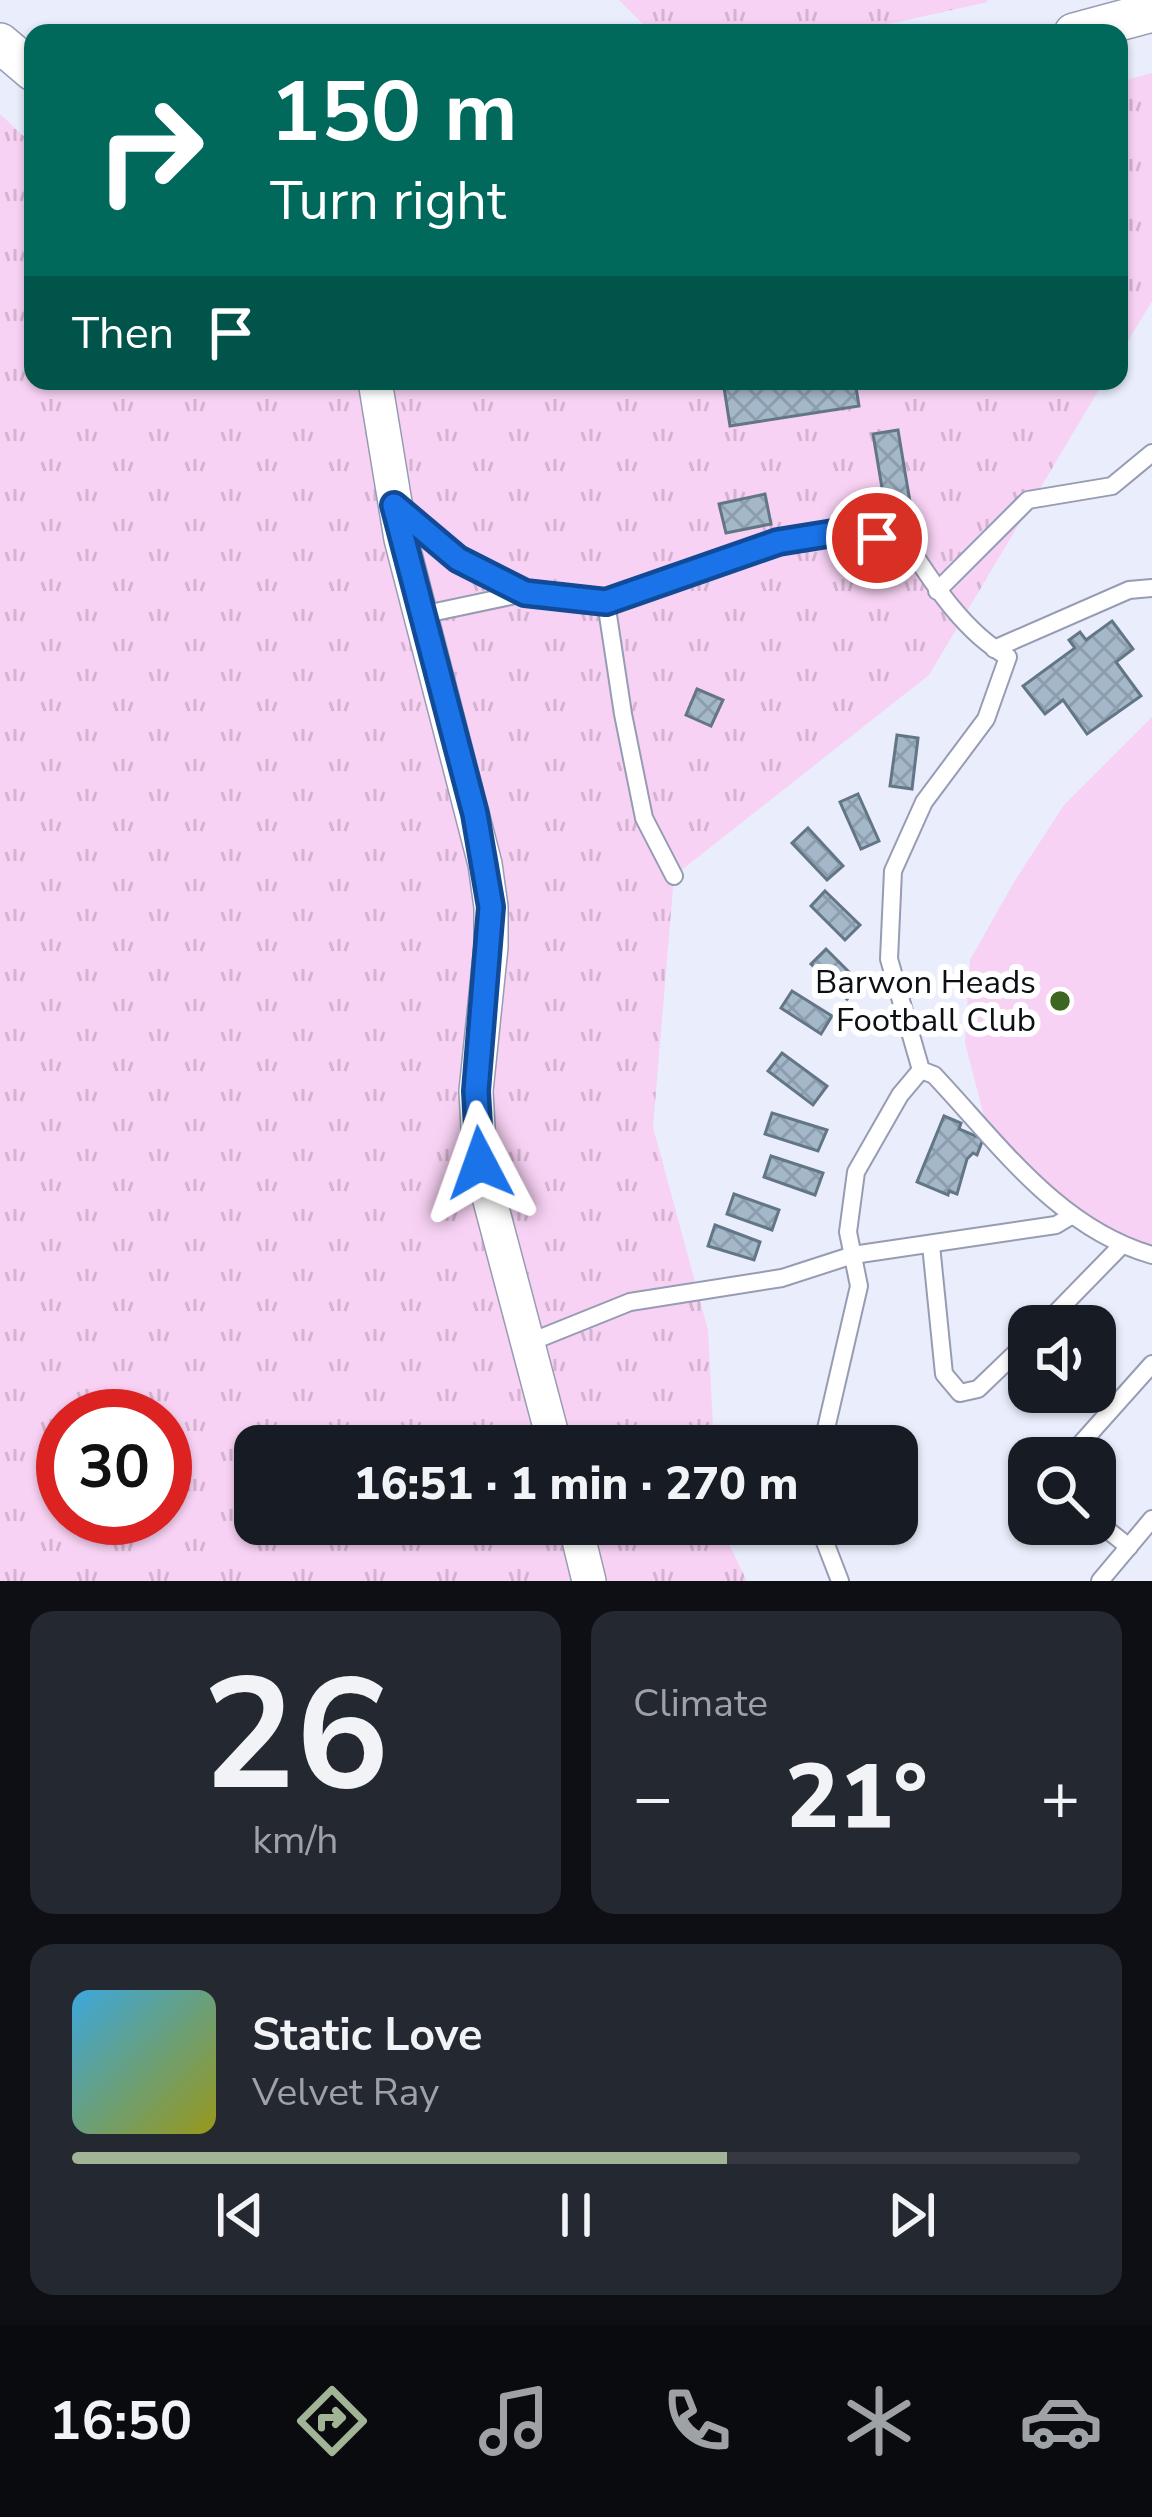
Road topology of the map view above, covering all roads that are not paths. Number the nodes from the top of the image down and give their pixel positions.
1 (1152, 12) edge
2 (1107, 24) edge
3 (0, 43) edge
4 (24, 63) edge
5 (376, 390) edge
6 (1152, 452) edge
7 (394, 505) junction
8 (1152, 589) edge
9 (937, 591) junction
10 (525, 593) junction
11 (606, 602) junction
12 (421, 615) junction
13 (994, 649) junction
14 (674, 876) dead end
15 (921, 1070) junction
16 (1071, 1216) junction
17 (931, 1245) junction
18 (1121, 1246) junction
19 (853, 1255) junction
20 (1152, 1255) edge
21 (1063, 1305) edge
22 (528, 1343) junction
23 (1008, 1360) edge
24 (1152, 1364) edge
25 (549, 1425) edge
26 (827, 1425) edge
27 (1087, 1437) edge
28 (1152, 1519) edge
29 (1116, 1536) edge
30 (580, 1545) edge
31 (826, 1545) edge
32 (1129, 1546) junction
33 (1103, 1580) edge
34 (589, 1581) edge
35 (840, 1581) edge

1 - 2 street
3 - 4 street
5 - 7 street
6 - 9 lane
7 - 10 lane
7 - 12 street
8 - 13 lane
9 - 11 lane
9 - 13 lane
10 - 11 lane
10 - 12 lane
11 - 14 lane
12 - 22 street
13 - 15 lane
15 - 16 lane
15 - 19 lane
16 - 17 lane
16 - 18 lane
17 - 19 lane
17 - 23 lane
18 - 20 lane
18 - 21 lane
19 - 22 lane
19 - 26 lane
22 - 25 street
24 - 27 lane
28 - 32 lane
29 - 32 lane
30 - 34 street
31 - 35 lane
32 - 33 lane

